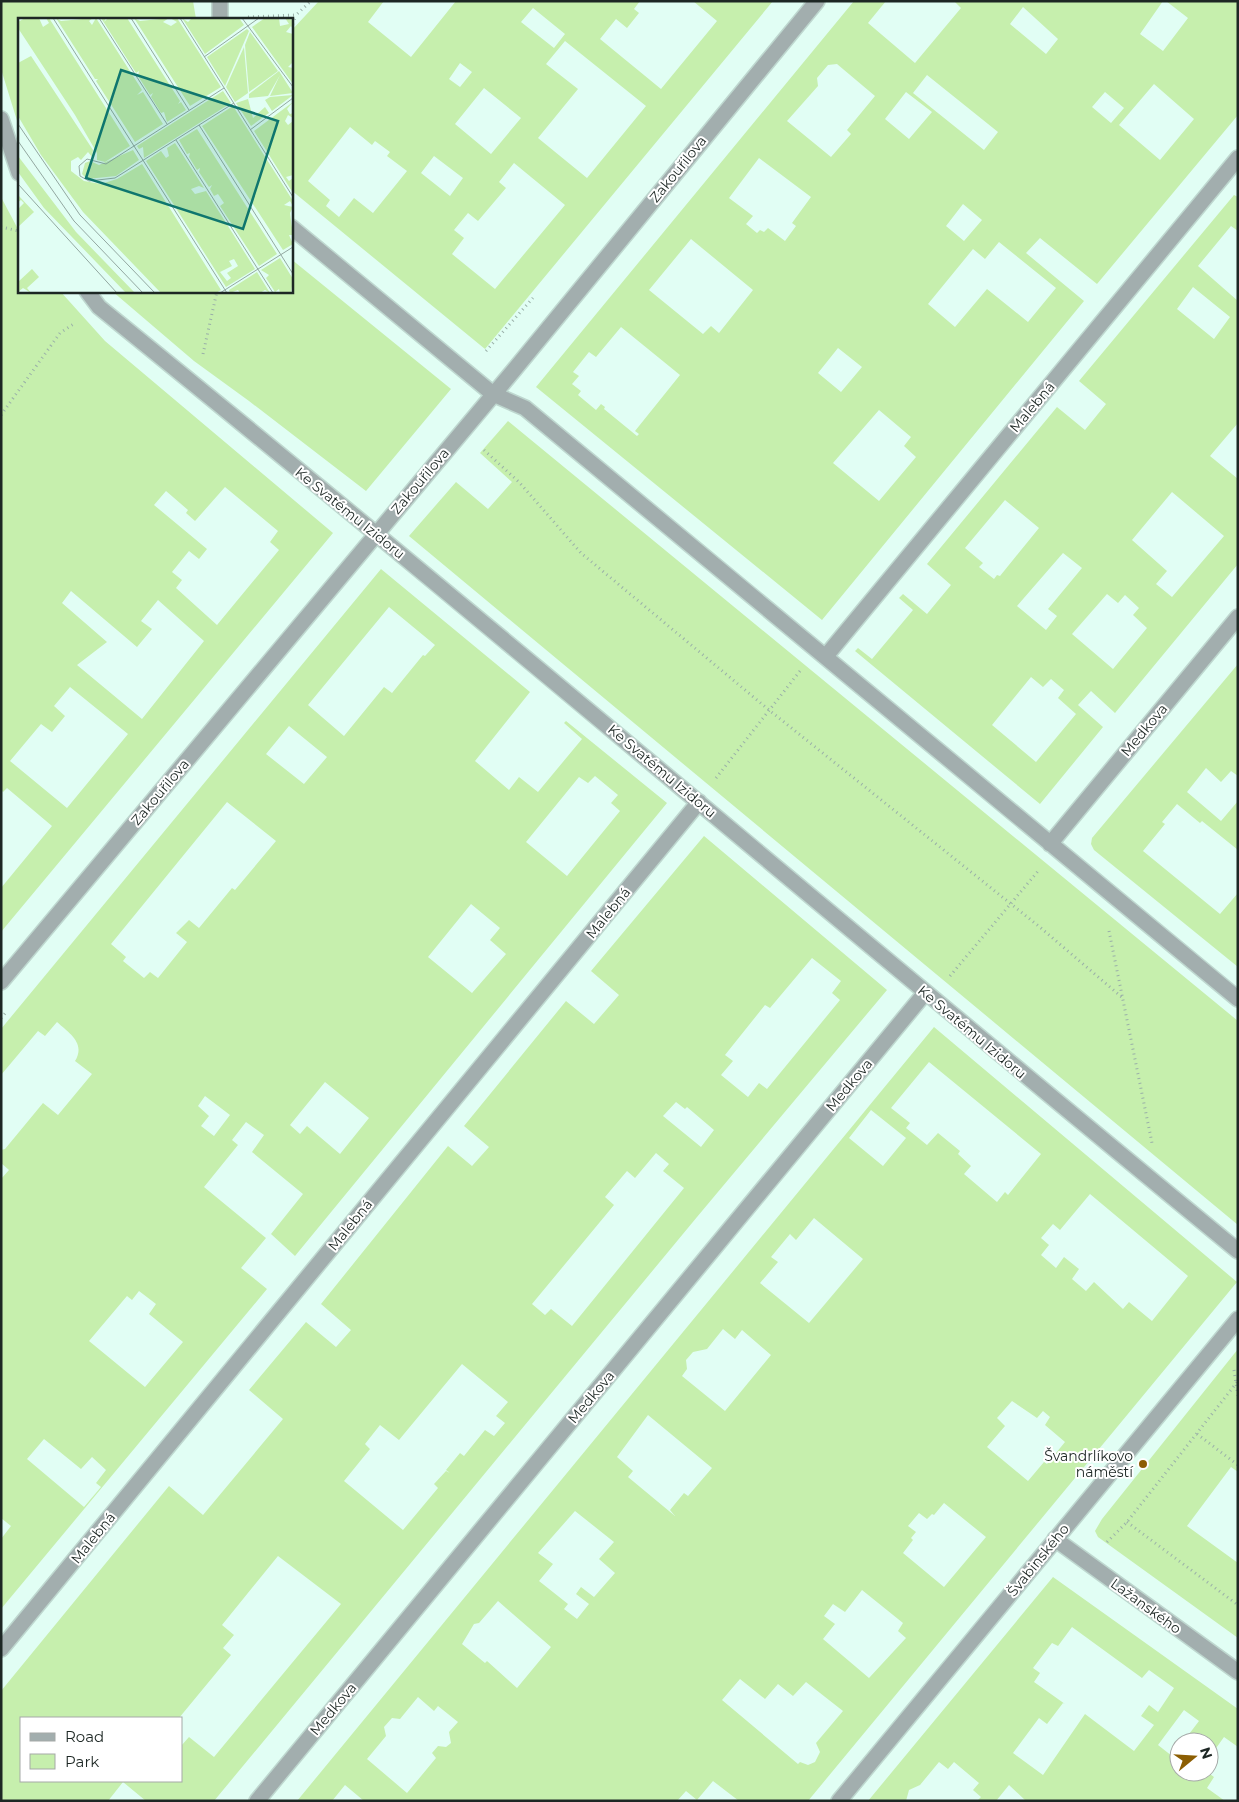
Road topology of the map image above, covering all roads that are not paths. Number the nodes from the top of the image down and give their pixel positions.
1 (220, 1) edge
2 (817, 1) edge
3 (220, 18) edge
4 (1, 119) edge
5 (1238, 158) edge
6 (18, 170) edge
7 (292, 228) edge
8 (88, 292) edge
9 (494, 394) junction
10 (375, 534) junction
11 (1238, 617) edge
12 (826, 656) junction
13 (699, 802) junction
14 (1050, 844) junction
15 (1, 982) edge
16 (925, 993) junction
17 (1238, 999) edge
18 (1238, 1251) edge
19 (1238, 1320) edge
20 (1054, 1539) junction
21 (1, 1649) edge
22 (1238, 1672) edge
23 (257, 1801) edge
24 (839, 1801) edge

1 - 3 street
2 - 9 street, Zakouřilova
4 - 6 street
5 - 12 street, Malebná
7 - 9 street
8 - 10 street, Ke Svatému Izidoru
9 - 10 street, Zakouřilova
9 - 12 street
10 - 13 street, Ke Svatému Izidoru
10 - 15 street, Zakouřilova
11 - 14 street, Medkova
12 - 14 street
13 - 16 street, Ke Svatému Izidoru
13 - 21 street, Malebná
14 - 17 street
16 - 18 street, Ke Svatému Izidoru
16 - 23 street, Medkova
19 - 20 street, Švabinského
20 - 22 street, Lažanského
20 - 24 street, Švabinského

